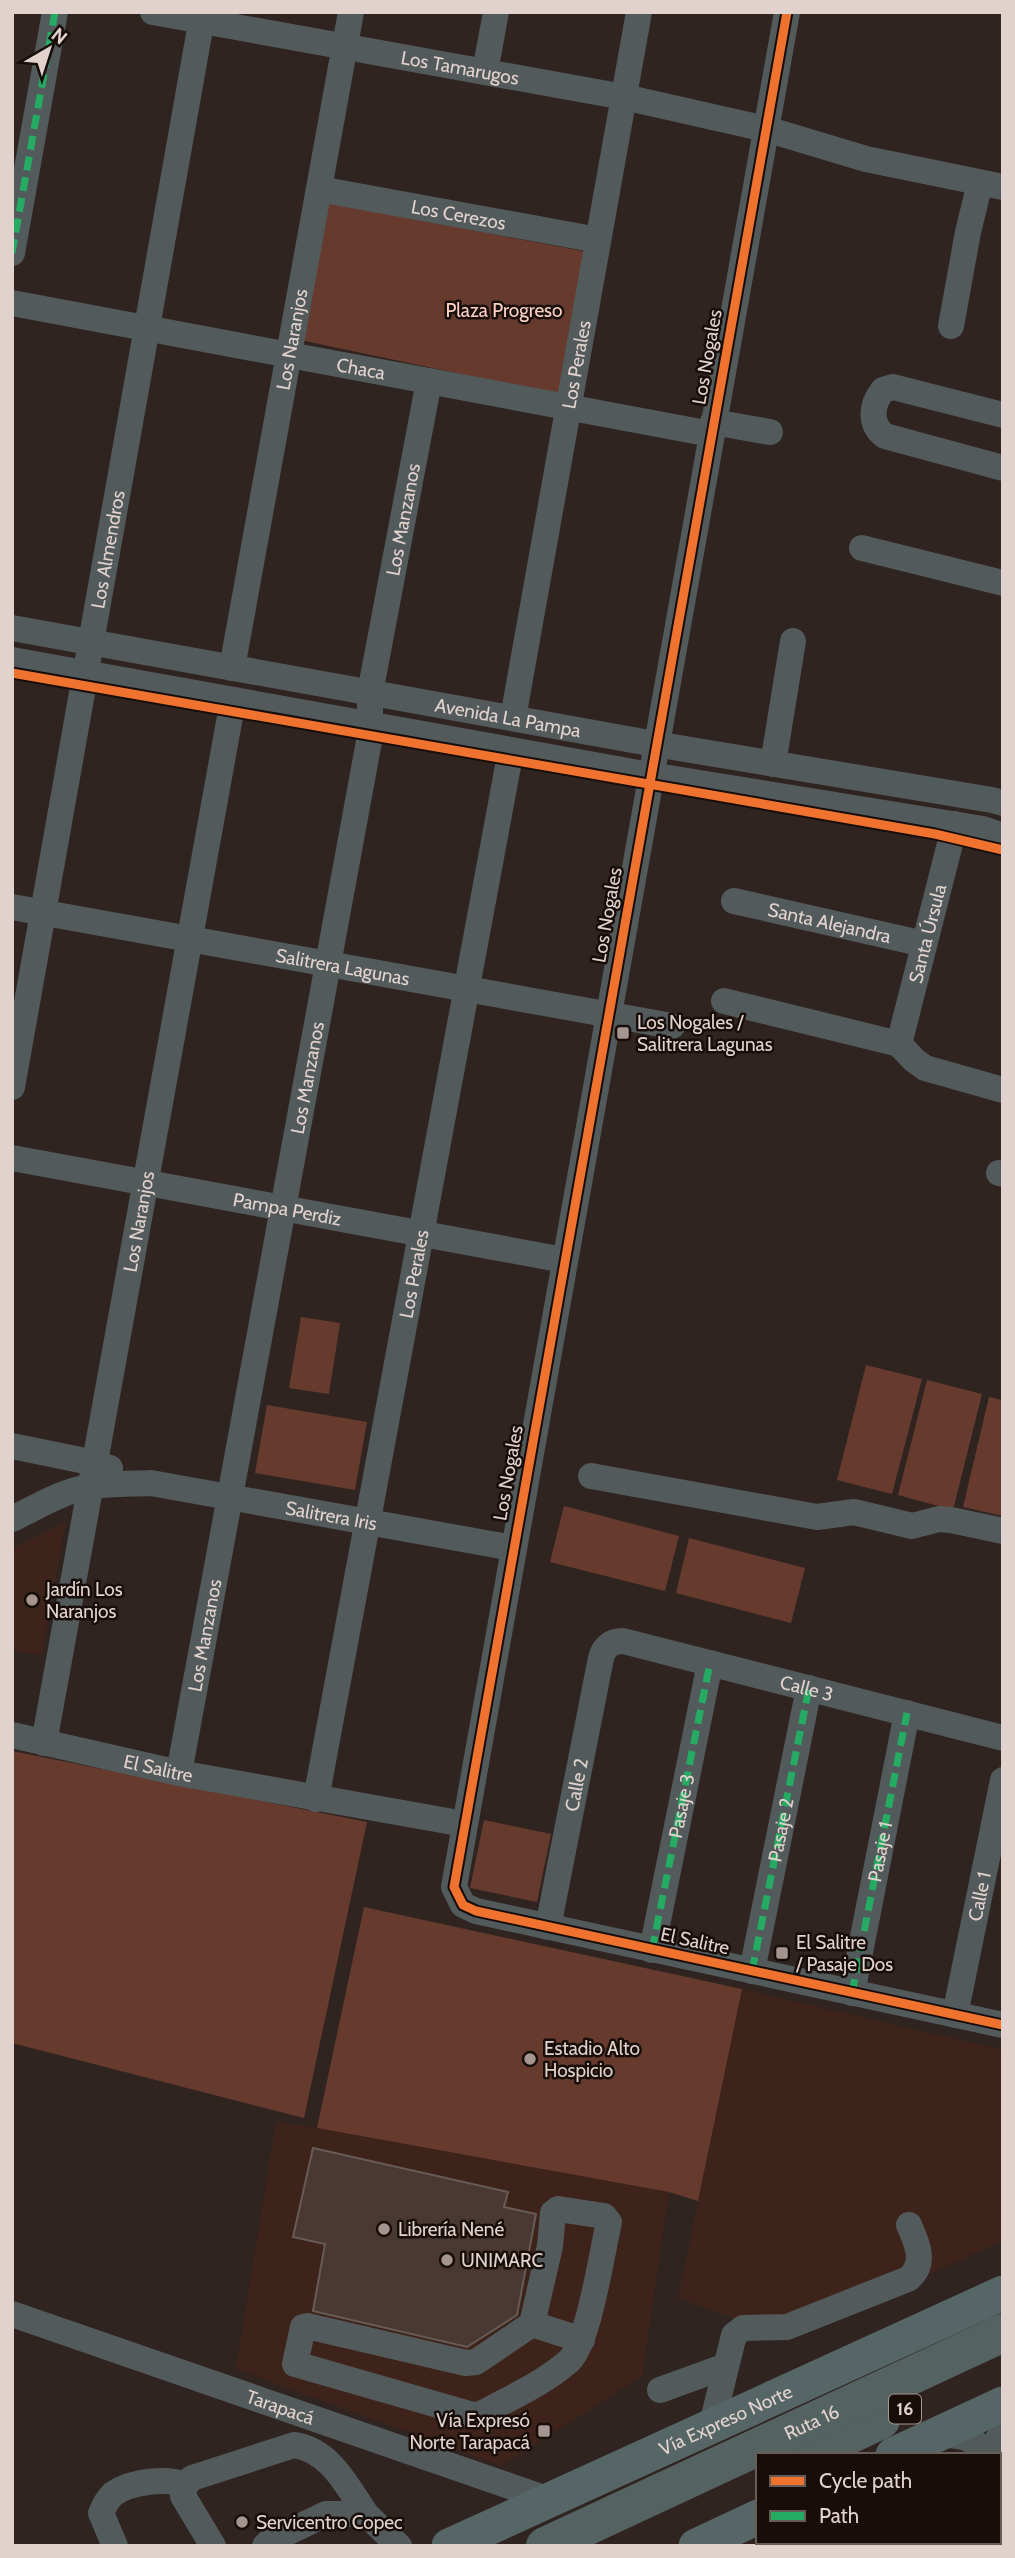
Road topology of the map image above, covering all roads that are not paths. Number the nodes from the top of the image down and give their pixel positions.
1 (55, 12) edge
2 (153, 12) edge
3 (351, 12) edge
4 (496, 12) edge
5 (639, 12) edge
6 (787, 12) edge
7 (202, 17) edge
8 (344, 47) junction
9 (485, 72) junction
10 (624, 97) junction
11 (766, 129) junction
12 (991, 185) edge
13 (319, 189) junction
14 (598, 240) junction
15 (12, 253) edge
16 (12, 303) edge
17 (951, 326) dead end
18 (147, 328) junction
19 (288, 355) junction
20 (429, 381) junction
21 (568, 407) junction
22 (1003, 415) edge
23 (712, 428) junction
24 (770, 432) dead end
25 (1003, 468) edge
26 (862, 548) dead end
27 (1003, 583) edge
28 (12, 628) edge
29 (793, 641) dead end
30 (92, 642) junction
31 (12, 660) edge
32 (232, 667) junction
33 (86, 673) junction
34 (370, 693) junction
35 (233, 700) junction
36 (513, 718) junction
37 (372, 725) junction
38 (655, 744) junction
39 (511, 750) junction
40 (773, 764) junction
41 (650, 775) junction
42 (1003, 803) edge
43 (955, 824) junction
44 (1003, 836) edge
45 (734, 901) dead end
46 (12, 907) edge
47 (43, 912) junction
48 (190, 939) junction
49 (924, 944) junction
50 (328, 964) junction
51 (467, 989) junction
52 (724, 1001) dead end
53 (607, 1014) junction
54 (672, 1026) dead end
55 (899, 1044) junction
56 (12, 1087) edge
57 (1003, 1090) edge
58 (12, 1158) edge
59 (146, 1183) junction
60 (283, 1208) junction
61 (421, 1234) junction
62 (564, 1260) junction
63 (12, 1446) edge
64 (93, 1475) junction
65 (591, 1476) dead end
66 (229, 1498) junction
67 (12, 1519) edge
68 (367, 1522) junction
69 (1003, 1531) edge
70 (513, 1548) junction
71 (609, 1645) joint
72 (710, 1663) junction
73 (809, 1688) junction
74 (907, 1713) junction
75 (12, 1735) edge
76 (1003, 1738) edge
77 (44, 1743) junction
78 (179, 1773) junction
79 (1003, 1780) edge
80 (316, 1799) junction
81 (464, 1824) junction
82 (548, 1927) junction
83 (652, 1950) junction
84 (752, 1971) junction
85 (852, 1993) junction
86 (955, 2015) junction
87 (1003, 2025) edge
88 (909, 2224) dead end
89 (1003, 2294) edge
90 (12, 2314) edge
91 (532, 2324) junction
92 (1003, 2333) edge
93 (582, 2340) junction
94 (1003, 2362) edge
95 (295, 2364) junction
96 (726, 2366) junction
97 (660, 2390) dead end
98 (1003, 2404) edge
99 (285, 2408) junction
100 (712, 2424) junction
101 (1003, 2428) edge
102 (938, 2434) junction
103 (811, 2453) edge
104 (897, 2453) edge
105 (983, 2453) edge
106 (991, 2453) edge
107 (756, 2478) edge
108 (185, 2485) junction
109 (547, 2499) junction
110 (366, 2514) junction
111 (756, 2518) edge
112 (115, 2546) edge
113 (213, 2546) edge
114 (265, 2546) edge
115 (400, 2546) edge
116 (449, 2546) edge
117 (545, 2546) edge
118 (607, 2546) edge
119 (696, 2546) edge

1 - 15 street
2 - 7 street, Los Tamarugos
3 - 8 street, Los Naranjos
4 - 9 street
5 - 10 street, Los Perales
6 - 11 street, Los Nogales
7 - 8 street, Los Tamarugos
7 - 18 street, Los Almendros
8 - 9 street, Los Tamarugos
8 - 13 street, Los Naranjos
9 - 10 street, Los Tamarugos
10 - 11 street, Los Tamarugos
10 - 14 street, Los Perales
11 - 12 street, Los Tamarugos
11 - 23 street, Los Nogales
12 - 17 street
13 - 14 street, Los Cerezos
13 - 19 street, Los Naranjos
14 - 21 street, Los Perales
16 - 18 street, Chaca
18 - 19 street, Chaca
18 - 30 street, Los Almendros
19 - 20 street, Chaca
19 - 32 street, Los Naranjos
20 - 21 street, Chaca
20 - 34 street, Los Manzanos
21 - 23 street, Chaca
21 - 36 street, Los Perales
22 - 25 street
23 - 24 street, Chaca
23 - 38 street, Los Nogales
26 - 27 street
28 - 30 street, Avenida La Pampa
29 - 40 street
30 - 32 street, Avenida La Pampa
30 - 33 street, Los Almendros
31 - 33 street, Avenida La Pampa
32 - 34 street, Avenida La Pampa
33 - 35 street, Avenida La Pampa
33 - 47 street, Los Almendros
34 - 36 street, Avenida La Pampa
34 - 37 street, Los Manzanos
35 - 37 street, Avenida La Pampa
35 - 48 street, Los Naranjos
36 - 38 street, Avenida La Pampa
37 - 39 street, Avenida La Pampa
37 - 50 street, Los Manzanos
38 - 40 street, Avenida La Pampa
38 - 41 street, Los Nogales
39 - 41 street, Avenida La Pampa
39 - 51 street, Los Perales
40 - 42 street, Avenida La Pampa
41 - 43 street, Avenida La Pampa
41 - 53 street, Los Nogales
43 - 44 street, Avenida La Pampa
43 - 49 street, Santa Úrsula
45 - 49 street, Santa Alejandra
46 - 47 street, Salitrera Lagunas
47 - 48 street, Salitrera Lagunas
47 - 56 street, Los Almendros
48 - 50 street, Salitrera Lagunas
48 - 59 street, Los Naranjos
49 - 55 street, Santa Úrsula
50 - 51 street, Salitrera Lagunas
50 - 60 street, Los Manzanos
51 - 53 street, Salitrera Lagunas
51 - 61 street, Los Perales
52 - 55 street
53 - 54 street, Salitrera Lagunas
53 - 62 street, Los Nogales
55 - 57 street
58 - 59 street, Pampa Perdiz
59 - 60 street, Pampa Perdiz
59 - 64 street, Los Naranjos
60 - 61 street, Pampa Perdiz
60 - 66 street, Los Manzanos
61 - 62 street, Pampa Perdiz
61 - 68 street, Los Perales
62 - 70 street, Los Nogales
63 - 64 street, Salitrera Iris
64 - 66 street, Salitrera Iris
64 - 67 street, Salitrera Iris
64 - 77 street, Los Naranjos
65 - 69 street
66 - 68 street, Salitrera Iris
66 - 78 street, Los Manzanos
68 - 70 street, Salitrera Iris
68 - 80 street, Los Perales
70 - 81 street, Los Nogales
71 - 72 street, Calle 3
71 - 82 street, Calle 2
72 - 73 street, Calle 3
72 - 83 street, Pasaje 3
73 - 74 street, Calle 3
73 - 84 street, Pasaje 2
74 - 76 street, Calle 3
74 - 85 street, Pasaje 1
75 - 77 street, El Salitre
77 - 78 street, El Salitre
78 - 80 street, El Salitre
79 - 86 street, Calle 1
80 - 81 street, El Salitre
81 - 82 street, El Salitre
82 - 83 street, El Salitre
83 - 84 street, El Salitre
84 - 85 street, El Salitre
85 - 86 street, El Salitre
86 - 87 street, El Salitre
88 - 96 street
89 - 100 main road, Vía Expreso Norte
90 - 99 street, Tarapacá
91 - 93 street
91 - 93 street
91 - 95 street
92 - 117 highway, Ruta 16 / 16
93 - 95 street
94 - 103 highway, Ruta 16 / 16
95 - 99 street
96 - 97 street
96 - 100 street
98 - 102 main road
99 - 109 street, Tarapacá
100 - 109 main road, Vía Expreso Norte
101 - 106 street
102 - 104 main road
102 - 105 street
107 - 118 highway
108 - 110 street
108 - 112 street
108 - 113 street
109 - 116 main road, Vía Expreso Norte
110 - 114 street
110 - 115 street
111 - 119 main road

